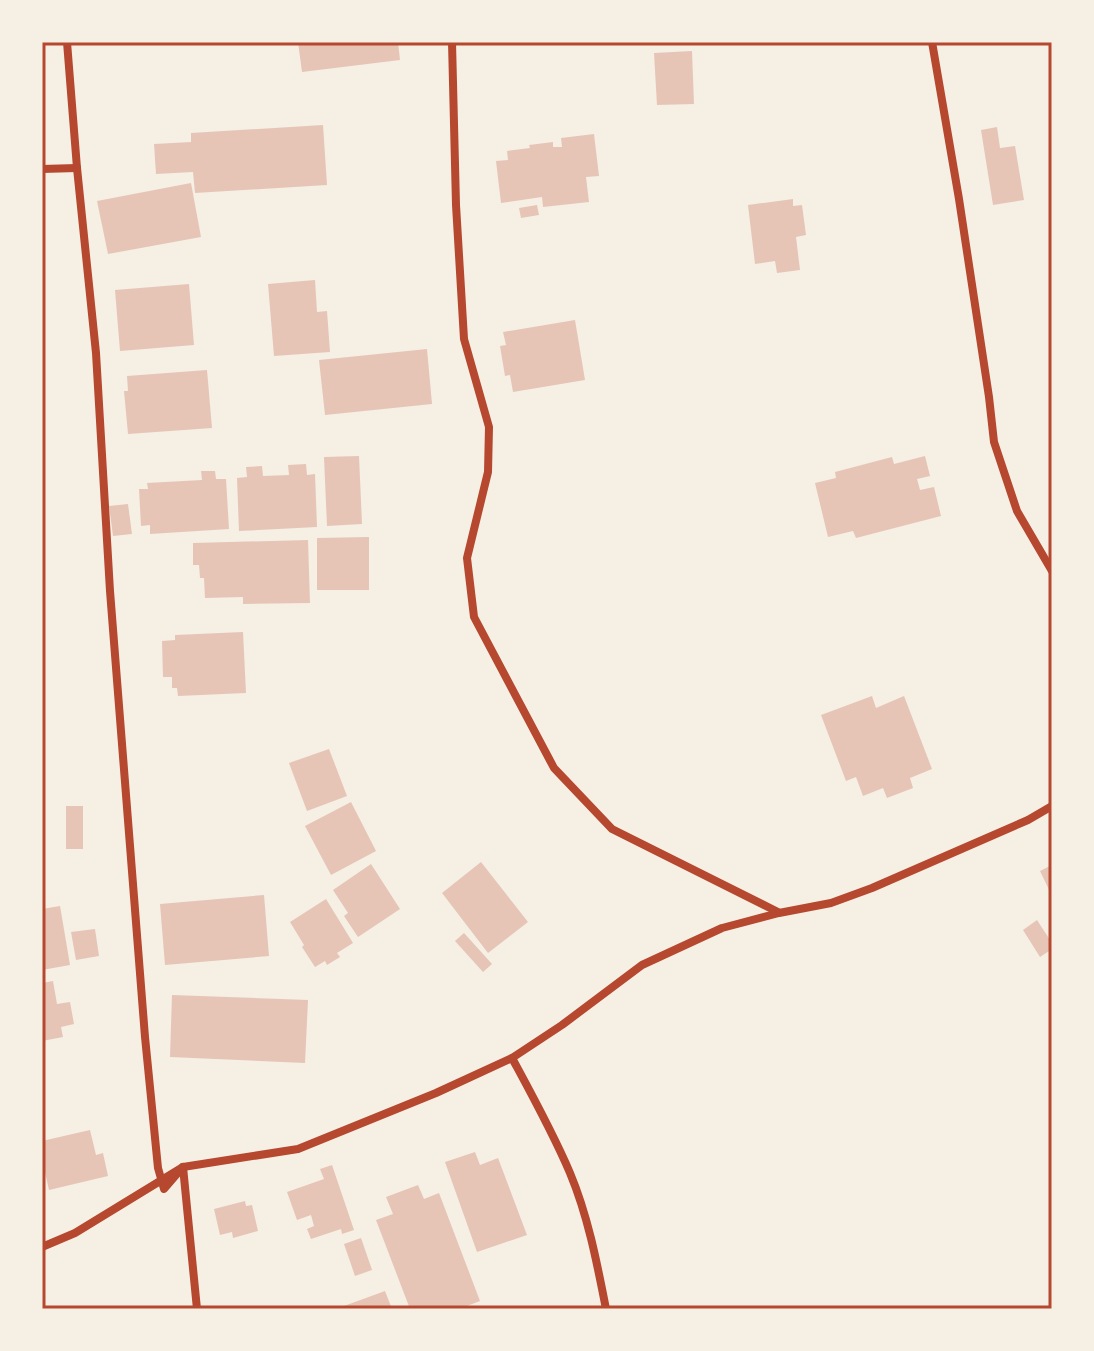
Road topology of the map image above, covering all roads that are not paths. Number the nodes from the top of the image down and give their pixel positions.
1 (67, 42) edge
2 (452, 42) edge
3 (932, 42) edge
4 (77, 168) junction
5 (42, 169) edge
6 (1052, 571) edge
7 (1052, 806) edge
8 (779, 913) junction
9 (512, 1058) junction
10 (183, 1167) junction
11 (42, 1247) edge
12 (197, 1309) edge
13 (606, 1309) edge

1 - 4 street
2 - 8 street
3 - 6 street
4 - 5 street
4 - 10 street
7 - 8 street
8 - 9 street
9 - 10 street
9 - 13 street
10 - 11 street
10 - 12 street

